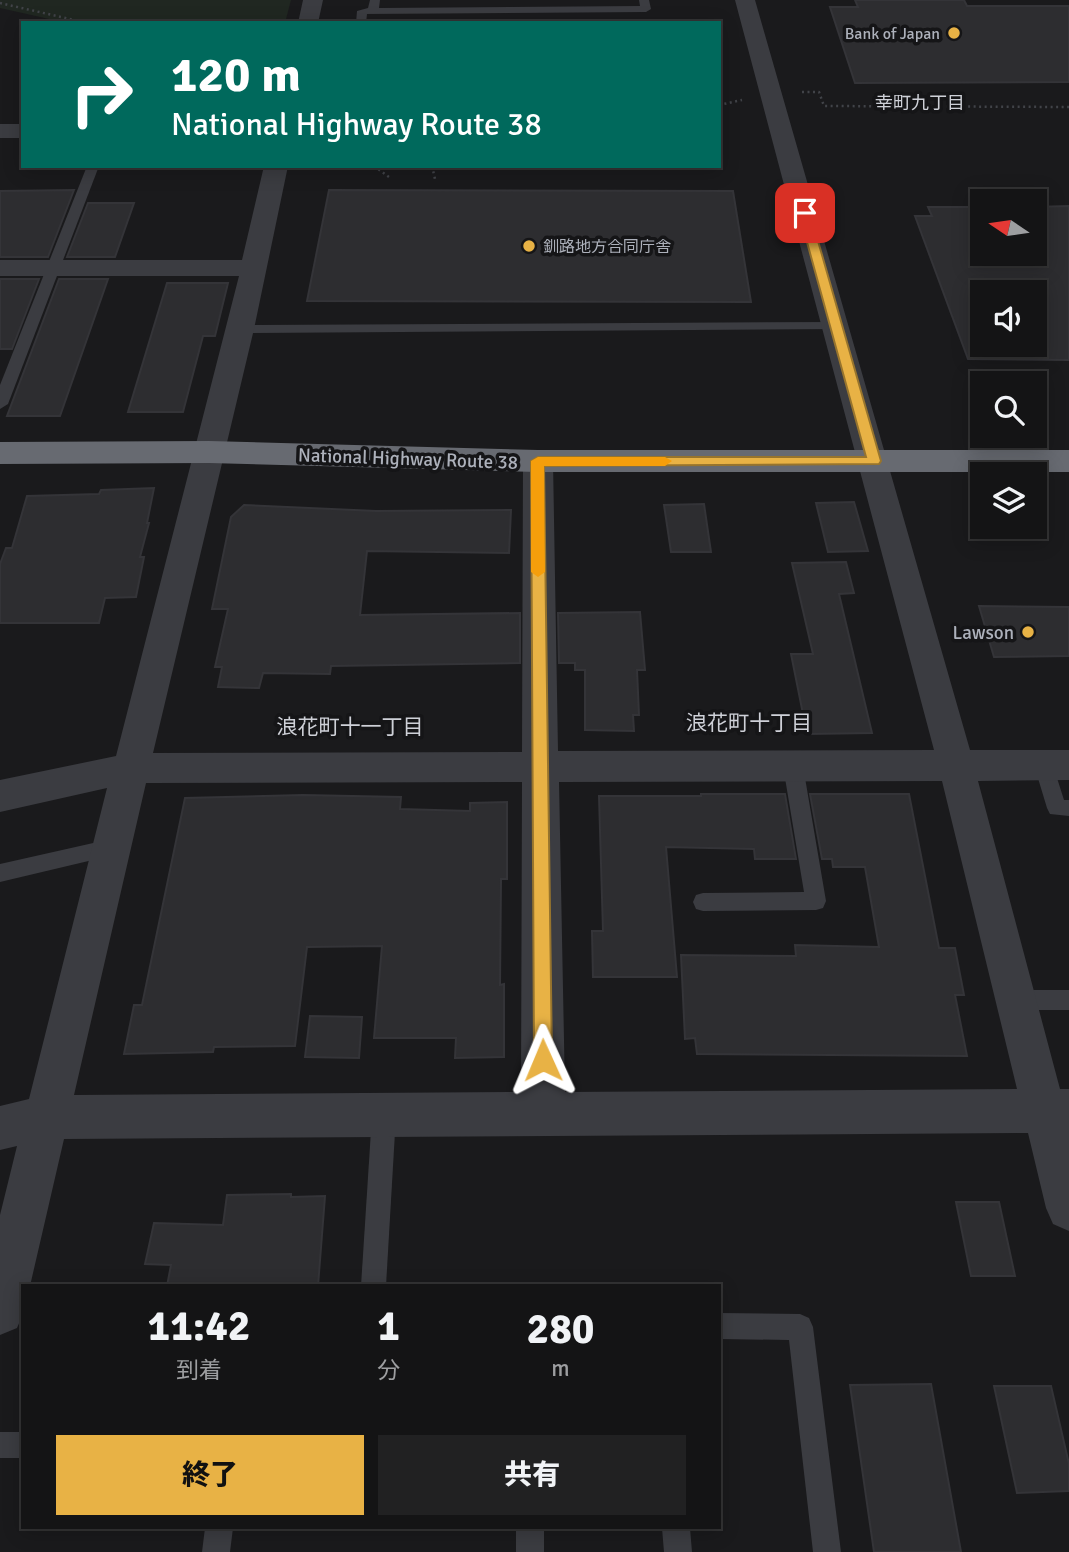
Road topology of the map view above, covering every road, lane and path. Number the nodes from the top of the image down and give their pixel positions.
1 (313, 0) edge
2 (644, 0) edge
3 (745, 0) edge
4 (0, 3) edge
5 (374, 5) edge
6 (78, 21) edge
7 (308, 21) edge
8 (360, 21) edge
9 (771, 92) junction
10 (1069, 107) edge
11 (0, 131) edge
12 (21, 131) edge
13 (92, 168) edge
14 (275, 168) edge
15 (377, 168) edge
16 (432, 168) edge
17 (389, 177) dead end
18 (435, 179) dead end
19 (0, 268) edge
20 (52, 268) junction
21 (254, 268) junction
22 (836, 326) junction
23 (240, 329) junction
24 (0, 404) edge
25 (1024, 448) edge
26 (209, 452) junction
27 (0, 453) edge
28 (538, 461) junction
29 (874, 461) junction
30 (1069, 461) edge
31 (956, 765) junction
32 (1057, 765) edge
33 (793, 766) junction
34 (540, 767) junction
35 (131, 768) junction
36 (0, 796) edge
37 (1069, 808) edge
38 (111, 848) junction
39 (0, 873) edge
40 (703, 902) dead end
41 (1016, 1000) junction
42 (1069, 1000) edge
43 (1057, 1111) edge
44 (543, 1114) junction
45 (384, 1115) junction
46 (45, 1117) junction
47 (0, 1128) edge
48 (1069, 1208) edge
49 (373, 1284) edge
50 (0, 1311) edge
51 (721, 1326) edge
52 (0, 1445) edge
53 (21, 1445) edge
54 (219, 1529) edge
55 (530, 1529) edge
56 (676, 1529) edge
57 (216, 1552) edge
58 (530, 1552) edge
59 (678, 1552) edge
60 (827, 1552) edge

1 - 7 street
2 - 5 lane
3 - 9 street
4 - 6 path
5 - 8 lane
9 - 10 path
9 - 22 street
11 - 12 street
13 - 20 lane
14 - 21 street
15 - 17 path
16 - 18 path
19 - 20 street
20 - 21 street
20 - 24 lane
21 - 23 street
22 - 23 lane
22 - 29 street
23 - 26 street
25 - 29 highway, National Highway Route 38
25 - 30 highway, National Highway Route 38
26 - 27 highway, National Highway Route 38
26 - 28 highway, National Highway Route 38
26 - 35 street
28 - 29 highway, National Highway Route 38
28 - 34 street
29 - 31 street
31 - 32 street
31 - 33 street
31 - 41 street
32 - 37 lane
33 - 34 street
33 - 40 lane
34 - 35 street
34 - 44 street
35 - 36 street
35 - 38 street
38 - 39 lane
38 - 46 street
41 - 42 lane
41 - 43 street
43 - 44 street
43 - 48 street
44 - 45 street
45 - 46 street
45 - 49 lane
46 - 47 street
46 - 50 street
51 - 60 lane
52 - 53 lane
54 - 57 lane
55 - 58 lane
56 - 59 lane

